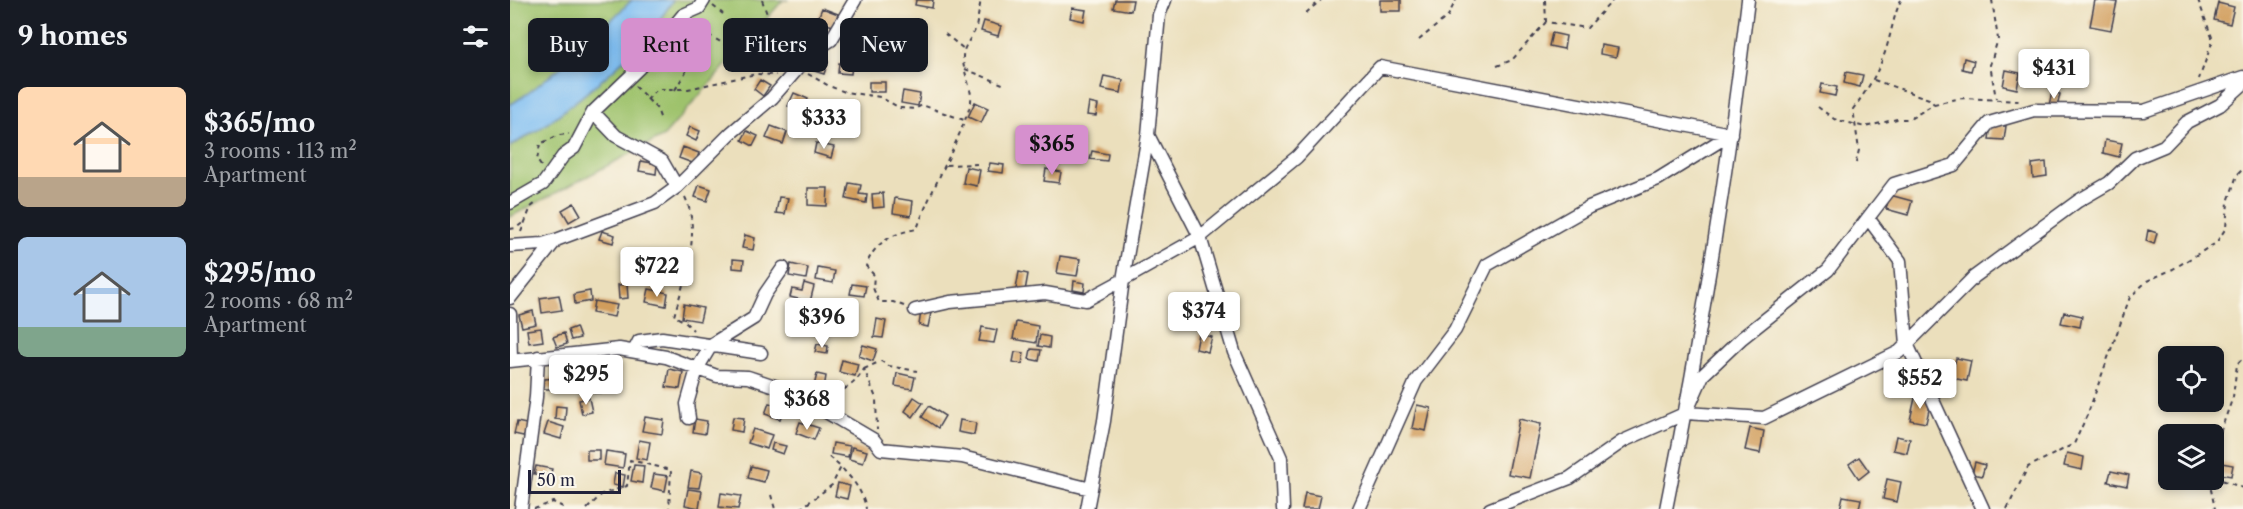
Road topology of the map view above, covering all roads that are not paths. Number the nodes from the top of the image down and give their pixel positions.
1 (704, 0) edge
2 (855, 0) edge
3 (1165, 0) edge
4 (1748, 0) edge
5 (2243, 77) edge
6 (2243, 84) edge
7 (593, 112) junction
8 (1731, 134) junction
9 (1148, 135) junction
10 (677, 187) junction
11 (510, 203) edge
12 (1868, 218) junction
13 (1200, 237) junction
14 (556, 240) junction
15 (510, 246) edge
16 (783, 268) dead end
17 (1123, 280) junction
18 (510, 298) edge
19 (915, 310) road end
20 (510, 314) edge
21 (712, 344) junction
22 (1907, 344) junction
23 (635, 350) junction
24 (761, 353) dead end
25 (538, 357) junction
26 (511, 361) edge
27 (697, 369) junction
28 (1686, 413) junction
29 (689, 418) dead end
30 (1091, 489) junction
31 (521, 509) edge
32 (1087, 509) edge
33 (1283, 509) edge
34 (1359, 509) edge
35 (1490, 509) edge
36 (1666, 509) edge
37 (1983, 509) edge

1 - 7 street
2 - 10 street
3 - 9 street
4 - 8 street
5 - 12 street
6 - 22 street
7 - 10 street
7 - 11 street
8 - 13 street
8 - 28 street
8 - 34 street
9 - 13 street
9 - 17 street
10 - 14 street
12 - 22 street
12 - 28 street
13 - 17 street
13 - 33 street
14 - 15 street
14 - 18 street
16 - 21 street
17 - 19 street
17 - 30 street
20 - 26 street
21 - 23 street
21 - 24 street
21 - 27 street
22 - 28 street
22 - 37 street
23 - 25 street
23 - 27 street
25 - 26 street
25 - 31 street
27 - 29 street
27 - 30 street
28 - 35 street
28 - 36 street
30 - 32 street

